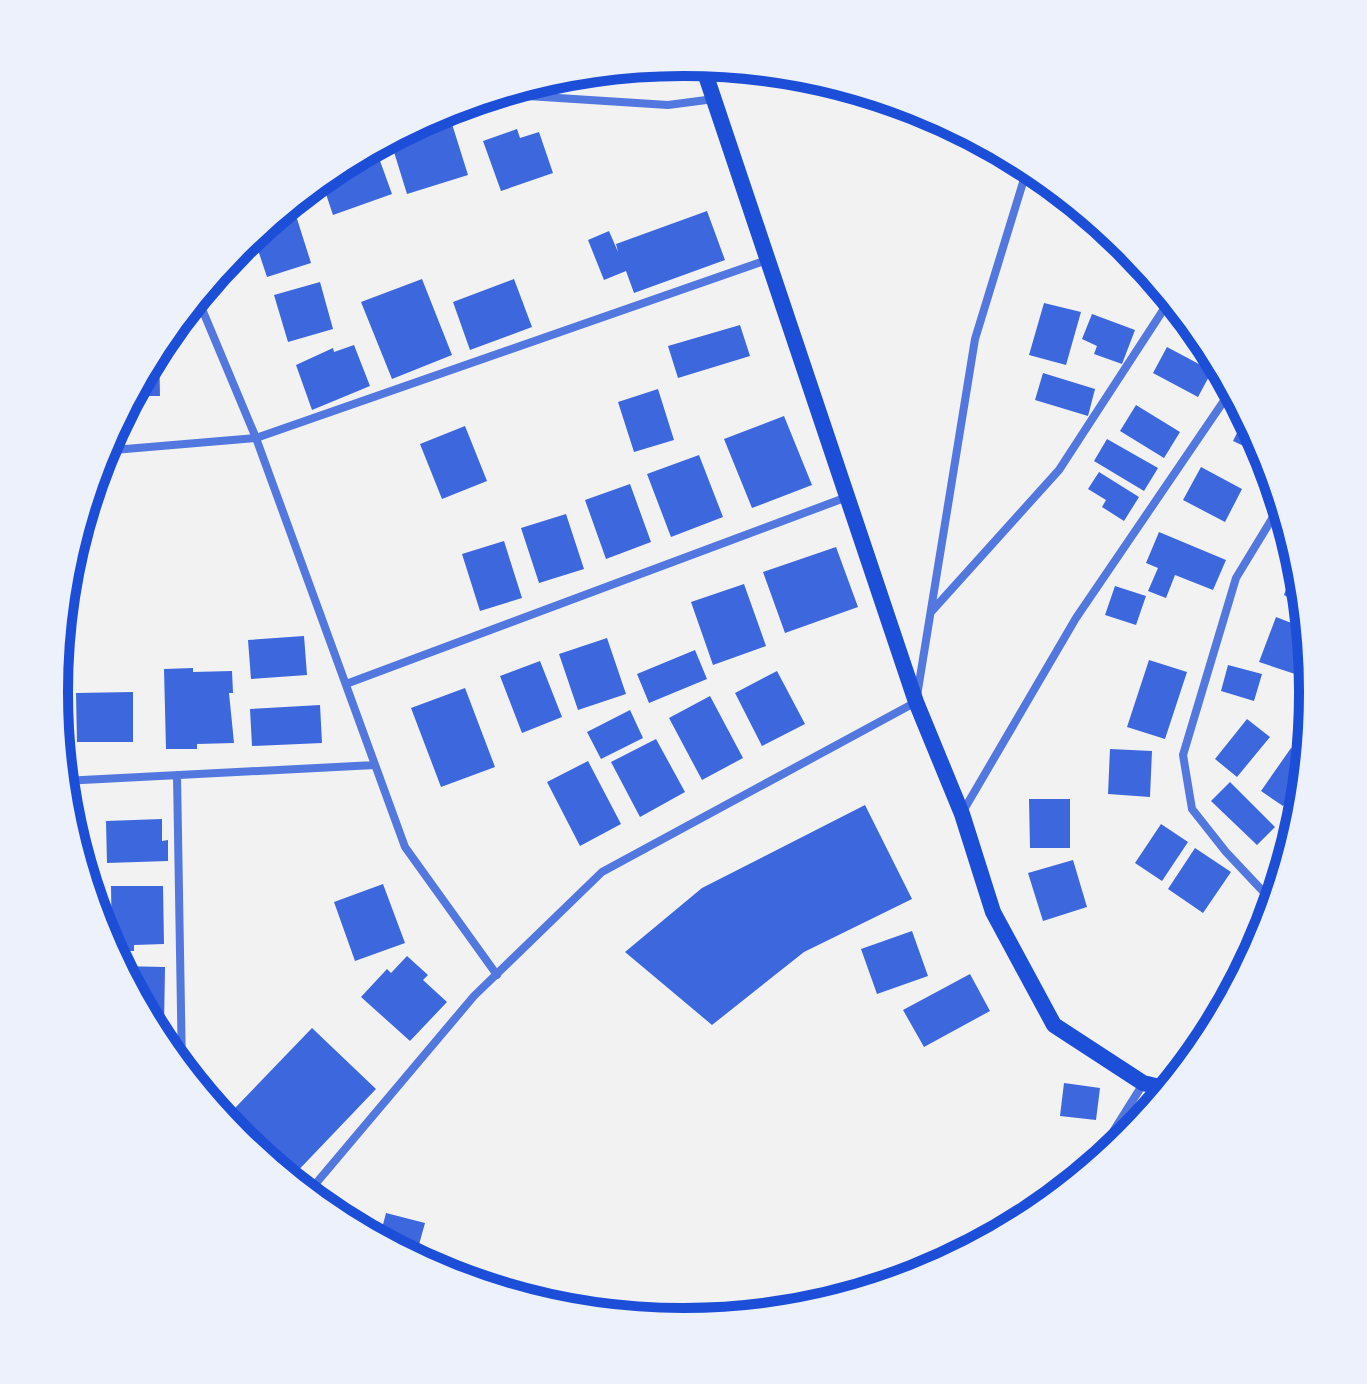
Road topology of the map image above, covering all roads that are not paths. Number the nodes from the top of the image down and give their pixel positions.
1 (706, 77) edge
2 (528, 96) edge
3 (714, 99) junction
4 (1024, 179) edge
5 (767, 260) junction
6 (1164, 308) edge
7 (202, 309) edge
8 (1225, 399) edge
9 (256, 438) junction
10 (118, 450) edge
11 (847, 497) junction
12 (1273, 517) edge
13 (930, 612) junction
14 (346, 684) junction
15 (916, 702) junction
16 (375, 765) junction
17 (177, 775) junction
18 (74, 780) edge
19 (962, 814) junction
20 (1265, 891) edge
21 (497, 975) junction
22 (182, 1048) edge
23 (1143, 1083) junction
24 (1156, 1086) edge
25 (1112, 1134) edge
26 (315, 1184) edge

1 - 3 main road
2 - 3 street
3 - 5 main road
4 - 13 street
5 - 9 street
5 - 11 main road
6 - 13 street
7 - 9 street
8 - 19 street
9 - 10 street
9 - 14 street
11 - 14 street
11 - 15 main road
12 - 20 street
13 - 15 street
14 - 16 street
15 - 19 main road
15 - 21 street
16 - 17 street
16 - 21 street
17 - 18 street
17 - 22 street
19 - 23 main road
21 - 26 street
23 - 24 main road
23 - 25 street

